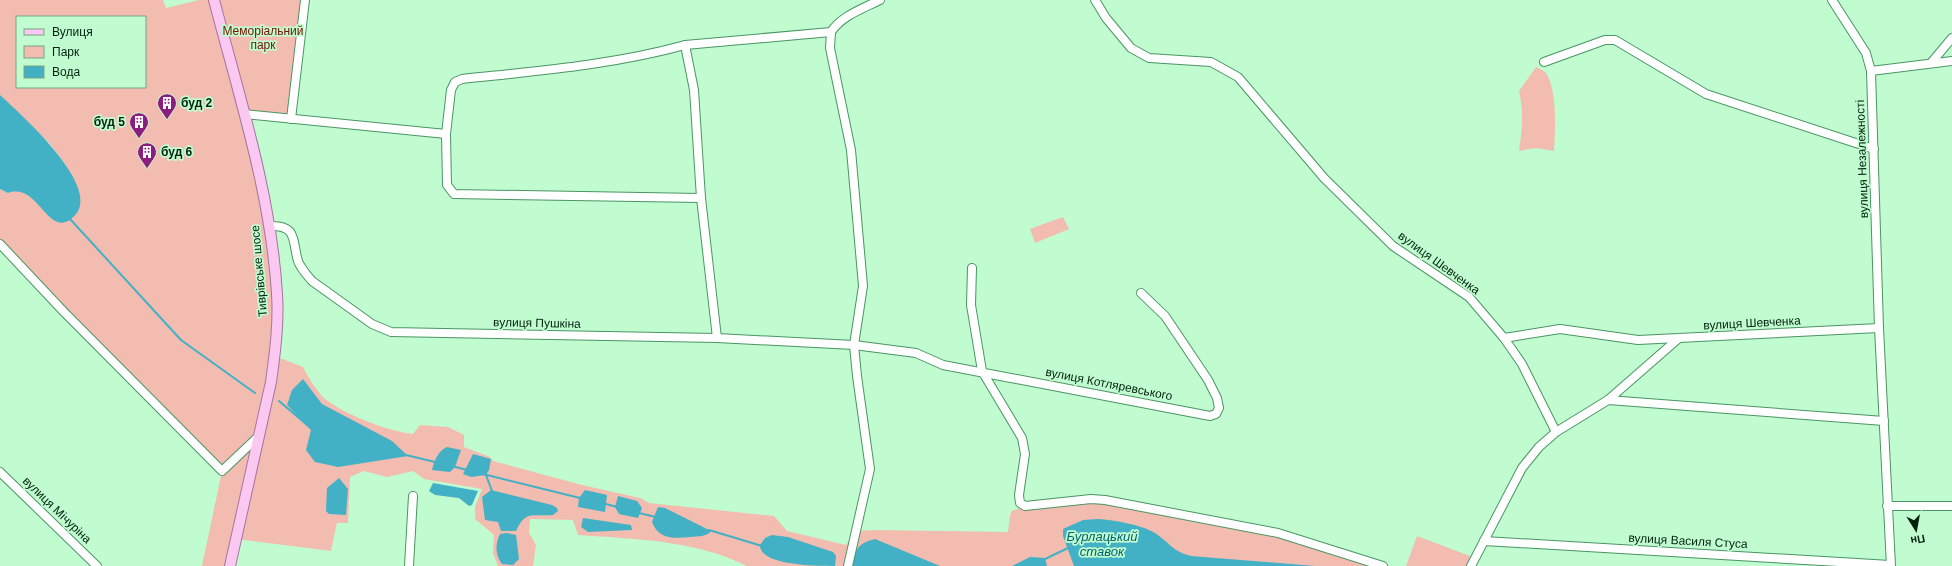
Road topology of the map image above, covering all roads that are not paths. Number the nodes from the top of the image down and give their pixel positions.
1 (214, 0) edge
2 (306, 0) edge
3 (880, 0) edge
4 (1095, 0) edge
5 (1832, 0) edge
6 (831, 32) junction
7 (1952, 38) edge
8 (686, 45) junction
9 (1952, 61) edge
10 (1544, 62) dead end
11 (1931, 63) junction
12 (1871, 71) junction
13 (244, 114) junction
14 (291, 120) junction
15 (446, 134) junction
16 (1874, 148) junction
17 (701, 198) junction
18 (270, 226) junction
19 (0, 244) edge
20 (972, 268) dead end
21 (1141, 293) dead end
22 (1879, 328) junction
23 (717, 338) junction
24 (1504, 338) junction
25 (1679, 338) junction
26 (854, 345) junction
27 (982, 372) junction
28 (1608, 400) junction
29 (1884, 421) junction
30 (1556, 432) junction
31 (260, 436) junction
32 (0, 472) edge
33 (413, 496) dead end
34 (1887, 506) junction
35 (1952, 506) edge
36 (1484, 541) junction
37 (1890, 565) edge
38 (97, 566) edge
39 (230, 566) edge
40 (409, 566) edge
41 (848, 566) edge
42 (1383, 566) edge
43 (1471, 566) edge

1 - 13 main road, Тиврівське шосе
2 - 14 street
3 - 6 street
4 - 24 street, вулиця Шевченка
5 - 12 street, вулиця Незалежності
6 - 8 street
6 - 26 street
7 - 11 street
8 - 15 street
8 - 17 street
9 - 11 street
10 - 16 street
11 - 12 street
12 - 16 street, вулиця Незалежності
13 - 14 street
13 - 18 main road, Тиврівське шосе
14 - 15 street
15 - 17 street
16 - 22 street, вулиця Незалежності
17 - 23 street
18 - 23 street, вулиця Пушкіна
18 - 31 main road, Тиврівське шосе
19 - 31 street
20 - 27 street
21 - 27 street, вулиця Котляревського
22 - 25 street, вулиця Шевченка
22 - 29 street, вулиця Незалежності
23 - 26 street, вулиця Пушкіна
24 - 25 street, вулиця Шевченка
24 - 30 street
25 - 28 street
26 - 27 street, вулиця Котляревського
26 - 41 street
27 - 42 street
28 - 29 street
28 - 30 street
29 - 34 street, вулиця Незалежності
30 - 36 street
31 - 39 main road, Тиврівське шосе
32 - 38 street, вулиця Мічуріна
33 - 40 street
34 - 35 street
34 - 37 street, вулиця Незалежності
36 - 37 street, вулиця Василя Стуса
36 - 43 street

